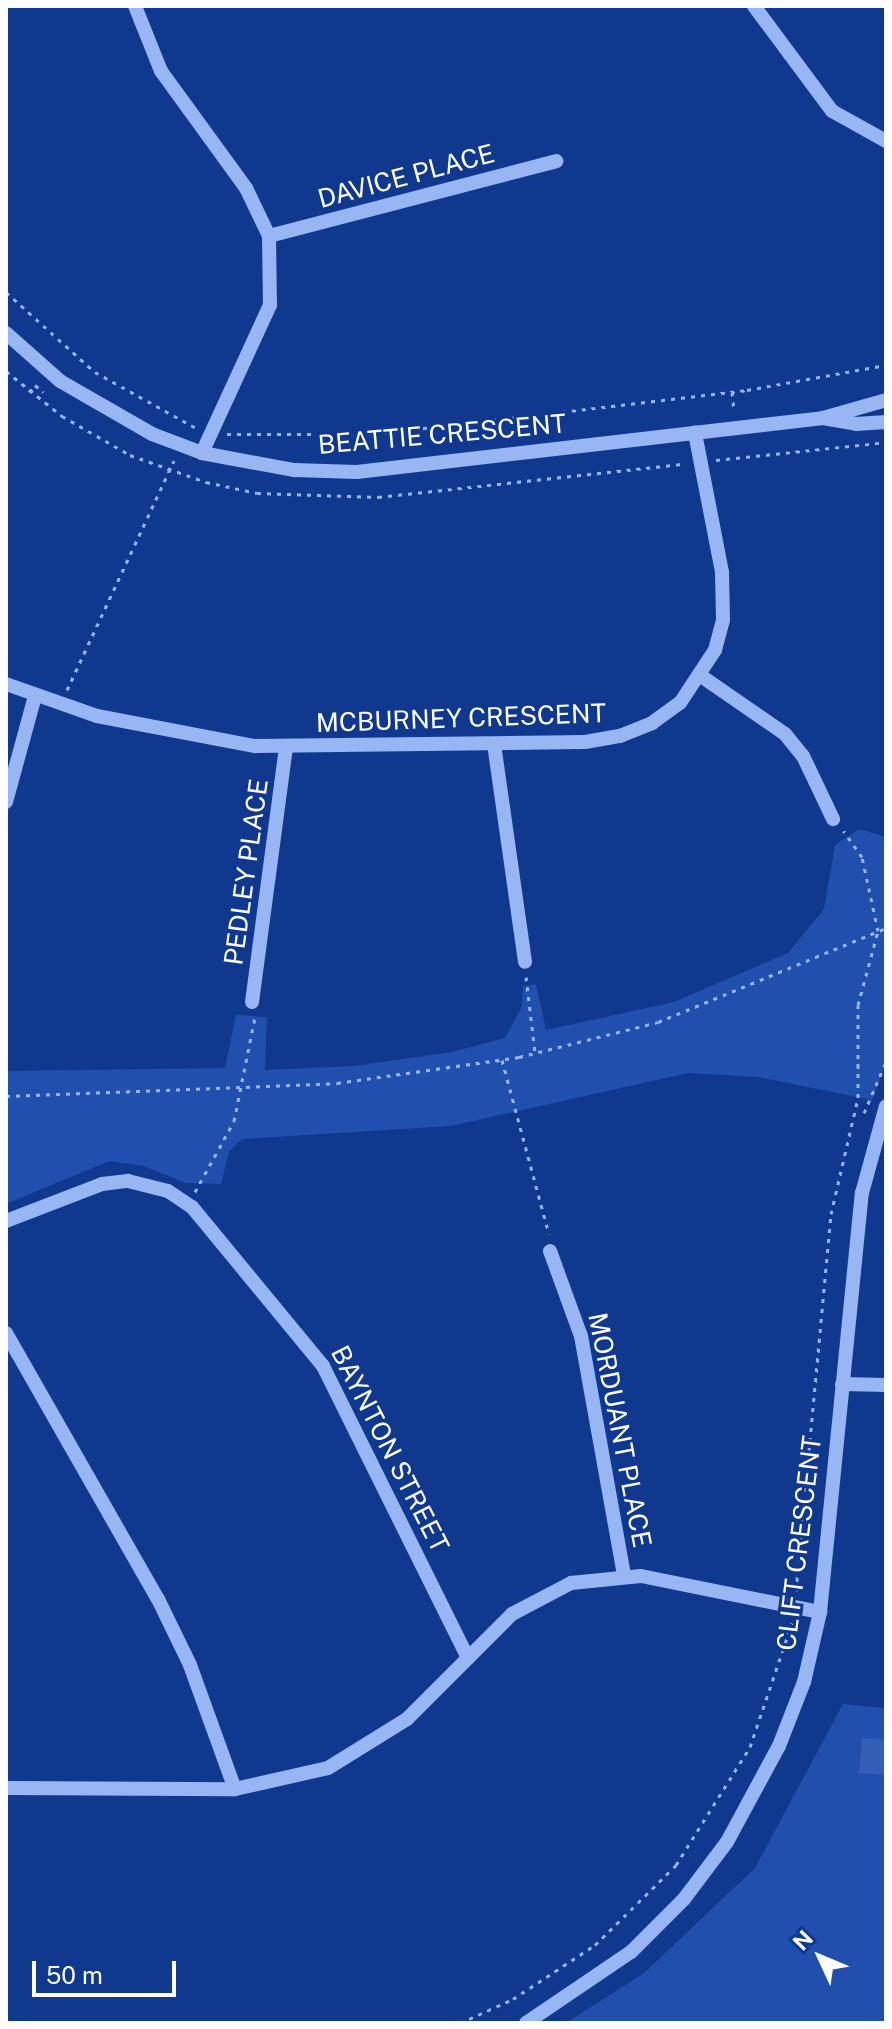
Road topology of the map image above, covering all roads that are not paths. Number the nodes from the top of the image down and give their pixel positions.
1 (135, 6) edge
2 (754, 6) edge
3 (886, 141) edge
4 (556, 161) dead end
5 (269, 236) junction
6 (6, 333) edge
7 (886, 400) edge
8 (823, 418) junction
9 (886, 422) edge
10 (695, 433) junction
11 (202, 453) junction
12 (701, 676) junction
13 (6, 684) edge
14 (35, 696) junction
15 (494, 744) junction
16 (286, 748) junction
17 (6, 802) edge
18 (833, 819) road end
19 (525, 962) road end
20 (252, 1002) road end
21 (886, 1106) edge
22 (6, 1221) edge
23 (550, 1251) road end
24 (6, 1333) edge
25 (842, 1384) junction
26 (886, 1385) edge
27 (624, 1575) junction
28 (820, 1612) junction
29 (468, 1658) junction
30 (6, 1788) edge
31 (235, 1789) junction
32 (526, 2023) edge

1 - 5 street
2 - 3 street
4 - 5 street, DAVICE PLACE
5 - 11 street
6 - 11 street, BEATTIE CRESCENT
7 - 8 street, BEATTIE CRESCENT
8 - 9 street, BEATTIE CRESCENT
8 - 10 street, BEATTIE CRESCENT
10 - 11 street, BEATTIE CRESCENT
10 - 12 street, MCBURNEY CRESCENT
12 - 15 street, MCBURNEY CRESCENT
12 - 18 street
13 - 14 street, MCBURNEY CRESCENT
14 - 16 street, MCBURNEY CRESCENT
14 - 17 street
15 - 16 street, MCBURNEY CRESCENT
15 - 19 street
16 - 20 street, PEDLEY PLACE
21 - 25 street, CLIFT CRESCENT
22 - 29 street, BAYNTON STREET
23 - 27 street, MORDUANT PLACE
24 - 31 street
25 - 26 street
25 - 28 street, CLIFT CRESCENT
27 - 28 street
27 - 29 street
28 - 32 street, CLIFT CRESCENT
29 - 31 street
30 - 31 street

